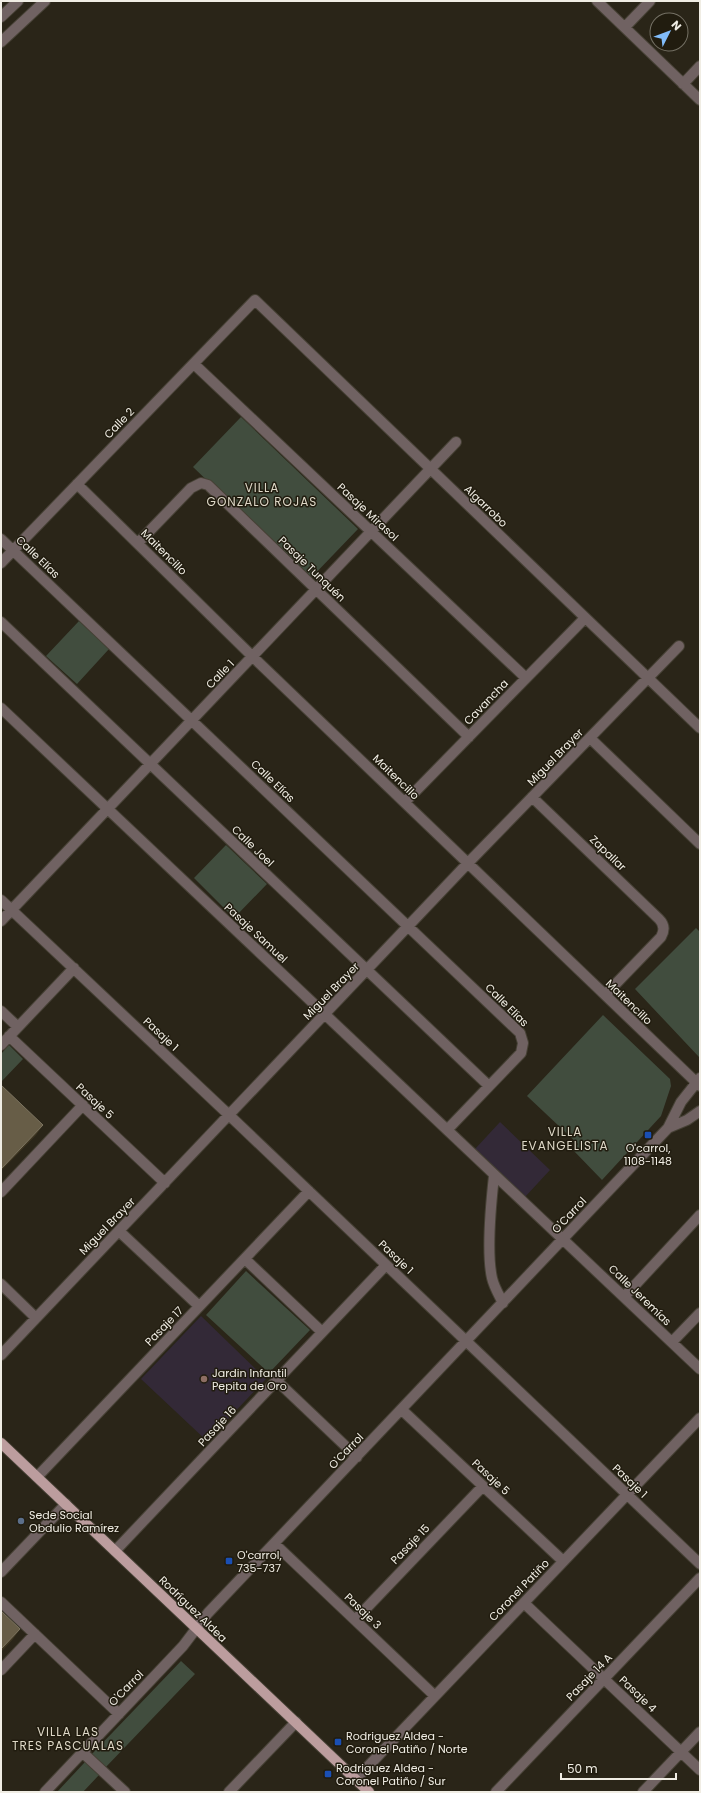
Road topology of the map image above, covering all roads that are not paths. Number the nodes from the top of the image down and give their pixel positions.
1 (18, 1) edge
2 (45, 1) edge
3 (597, 1) edge
4 (650, 1) edge
5 (1, 17) edge
6 (625, 27) junction
7 (1, 42) edge
8 (700, 66) edge
9 (683, 84) junction
10 (700, 100) edge
11 (255, 300) joint
12 (194, 364) junction
13 (456, 442) dead end
14 (430, 469) junction
15 (77, 484) junction
16 (371, 532) junction
17 (1, 539) edge
18 (138, 543) junction
19 (13, 551) junction
20 (1, 563) edge
21 (316, 590) junction
22 (585, 618) junction
23 (1, 622) edge
24 (679, 646) dead end
25 (253, 656) junction
26 (526, 678) junction
27 (648, 678) junction
28 (1, 708) edge
29 (192, 720) junction
30 (700, 728) edge
31 (469, 737) junction
32 (590, 738) junction
33 (150, 764) junction
34 (532, 797) junction
35 (405, 802) junction
36 (108, 809) junction
37 (700, 844) edge
38 (468, 864) junction
39 (1, 900) edge
40 (12, 910) junction
41 (1, 921) edge
42 (409, 926) junction
43 (74, 968) junction
44 (367, 970) junction
45 (605, 995) junction
46 (1, 1011) edge
47 (325, 1014) junction
48 (18, 1027) junction
49 (9, 1036) junction
50 (1, 1045) edge
51 (699, 1083) edge
52 (489, 1086) junction
53 (82, 1106) junction
54 (700, 1111) edge
55 (229, 1115) junction
56 (668, 1128) junction
57 (447, 1130) junction
58 (494, 1176) junction
59 (165, 1183) junction
60 (309, 1191) junction
61 (1, 1192) edge
62 (700, 1215) edge
63 (118, 1231) junction
64 (563, 1239) junction
65 (245, 1258) junction
66 (386, 1265) junction
67 (1, 1284) edge
68 (624, 1297) junction
69 (503, 1303) junction
70 (199, 1306) junction
71 (700, 1313) edge
72 (36, 1318) junction
73 (322, 1332) junction
74 (467, 1342) junction
75 (672, 1342) junction
76 (1, 1355) edge
77 (700, 1369) edge
78 (276, 1380) junction
79 (402, 1410) junction
80 (700, 1418) edge
81 (1, 1443) edge
82 (358, 1457) junction
83 (37, 1477) junction
84 (483, 1486) junction
85 (627, 1494) junction
86 (66, 1504) junction
87 (275, 1544) junction
88 (115, 1551) junction
89 (563, 1561) junction
90 (700, 1564) edge
91 (1, 1572) edge
92 (700, 1578) edge
93 (1, 1602) edge
94 (524, 1603) junction
95 (355, 1620) junction
96 (197, 1628) junction
97 (35, 1634) junction
98 (1, 1670) edge
99 (604, 1679) junction
100 (435, 1696) junction
101 (119, 1714) junction
102 (296, 1722) junction
103 (700, 1732) edge
104 (82, 1752) junction
105 (681, 1752) junction
106 (700, 1770) edge
107 (356, 1779) junction
108 (44, 1792) edge
109 (125, 1792) edge
110 (230, 1792) edge
111 (369, 1792) edge
112 (496, 1792) edge
113 (643, 1792) edge

1 - 5 street
2 - 7 street
3 - 6 street
4 - 6 street
6 - 9 street
8 - 9 street
9 - 10 street
11 - 12 street, Calle 2
11 - 14 street, Algarrobo
12 - 15 street, Calle 2
12 - 16 street, Pasaje Mirasol
13 - 14 street, Calle 1
14 - 16 street, Calle 1
14 - 22 street, Algarrobo
15 - 18 street, Maitencillo
15 - 19 street, Calle 2
16 - 21 street, Calle 1
16 - 26 street, Pasaje Mirasol
17 - 19 street, Calle Elías
18 - 21 street, Pasaje Tunquén
18 - 25 street, Maitencillo
19 - 20 street, Calle 2
19 - 29 street, Calle Elías
21 - 25 street, Calle 1
21 - 31 street, Pasaje Tunquén
22 - 26 street, Cavancha
22 - 27 street, Algarrobo
23 - 33 street, Calle Joel
24 - 27 street, Miguel Brayer
25 - 29 street, Calle 1
25 - 35 street, Maitencillo
26 - 31 street, Cavancha
27 - 30 street, Algarrobo
27 - 32 street, Miguel Brayer
28 - 36 street, Pasaje Samuel
29 - 33 street, Calle 1
29 - 42 street, Calle Elías
31 - 35 street, Cavancha
32 - 34 street, Miguel Brayer
32 - 37 street
33 - 36 street, Calle 1
33 - 44 street, Calle Joel
34 - 38 street, Miguel Brayer
34 - 45 street, Zapallar
35 - 38 street, Maitencillo
36 - 40 street, Calle 1
36 - 47 street, Pasaje Samuel
38 - 42 street, Miguel Brayer
38 - 45 street, Maitencillo
39 - 40 street, Pasaje 1
40 - 41 street, Calle 1
40 - 43 street, Pasaje 1
42 - 44 street, Miguel Brayer
42 - 52 street, Calle Elías
43 - 48 street
43 - 55 street, Pasaje 1
44 - 47 street, Miguel Brayer
44 - 52 street, Calle Joel
45 - 51 street, Maitencillo
46 - 48 street
47 - 55 street, Miguel Brayer
47 - 57 street, Pasaje Samuel
48 - 49 street
49 - 50 street
49 - 53 street, Pasaje 5
51 - 56 street, O'Carrol
52 - 57 street
53 - 59 street, Pasaje 5
53 - 61 street
54 - 56 street, O'Carrol
55 - 59 street, Miguel Brayer
55 - 60 street, Pasaje 1
56 - 64 street, O'Carrol
57 - 58 street, Pasaje Samuel
58 - 64 street, Calle Jeremías
58 - 69 street
59 - 63 street, Miguel Brayer
60 - 65 street, Pasaje 17
60 - 66 street, Pasaje 1
62 - 68 street
63 - 70 street
63 - 72 street, Miguel Brayer
64 - 68 street, Calle Jeremías
64 - 69 street, O'Carrol
65 - 70 street, Pasaje 17
65 - 73 street
66 - 73 street, Pasaje 16
66 - 74 street, Pasaje 1
67 - 72 street
68 - 75 street, Calle Jeremías
69 - 74 street, O'Carrol
70 - 83 street, Pasaje 17
71 - 75 street
72 - 76 street, Miguel Brayer
73 - 78 street, Pasaje 16
74 - 79 street, O'Carrol
74 - 85 street, Pasaje 1
75 - 77 street, Calle Jeremías
78 - 82 street
78 - 88 street, Pasaje 16
79 - 82 street, O'Carrol
79 - 84 street, Pasaje 5
80 - 85 street, Coronel Patiño
81 - 83 main road, Rodríguez Aldea
82 - 87 street, O'Carrol
83 - 86 main road, Rodríguez Aldea
84 - 89 street, Pasaje 5
84 - 95 street, Pasaje 15
85 - 89 street, Coronel Patiño
85 - 90 street, Pasaje 1
86 - 88 main road, Rodríguez Aldea
86 - 91 street
87 - 95 street, Pasaje 3
87 - 96 street, O'Carrol
88 - 96 main road, Rodríguez Aldea
89 - 94 street, Coronel Patiño
92 - 99 street, Pasaje 14 A
93 - 97 street
94 - 99 street, Pasaje 4
94 - 100 street, Coronel Patiño
95 - 100 street, Pasaje 3
96 - 101 street, O'Carrol
96 - 102 main road, Rodríguez Aldea
97 - 98 street
97 - 101 street
99 - 105 street, Pasaje 4
99 - 112 street, Pasaje 14 A
100 - 107 street, Coronel Patiño
101 - 104 street, O'Carrol
102 - 107 main road, Rodríguez Aldea
102 - 110 street
103 - 105 street
104 - 108 street, O'Carrol
104 - 109 street
105 - 106 street, Pasaje 4
105 - 113 street
107 - 111 main road, Rodríguez Aldea

